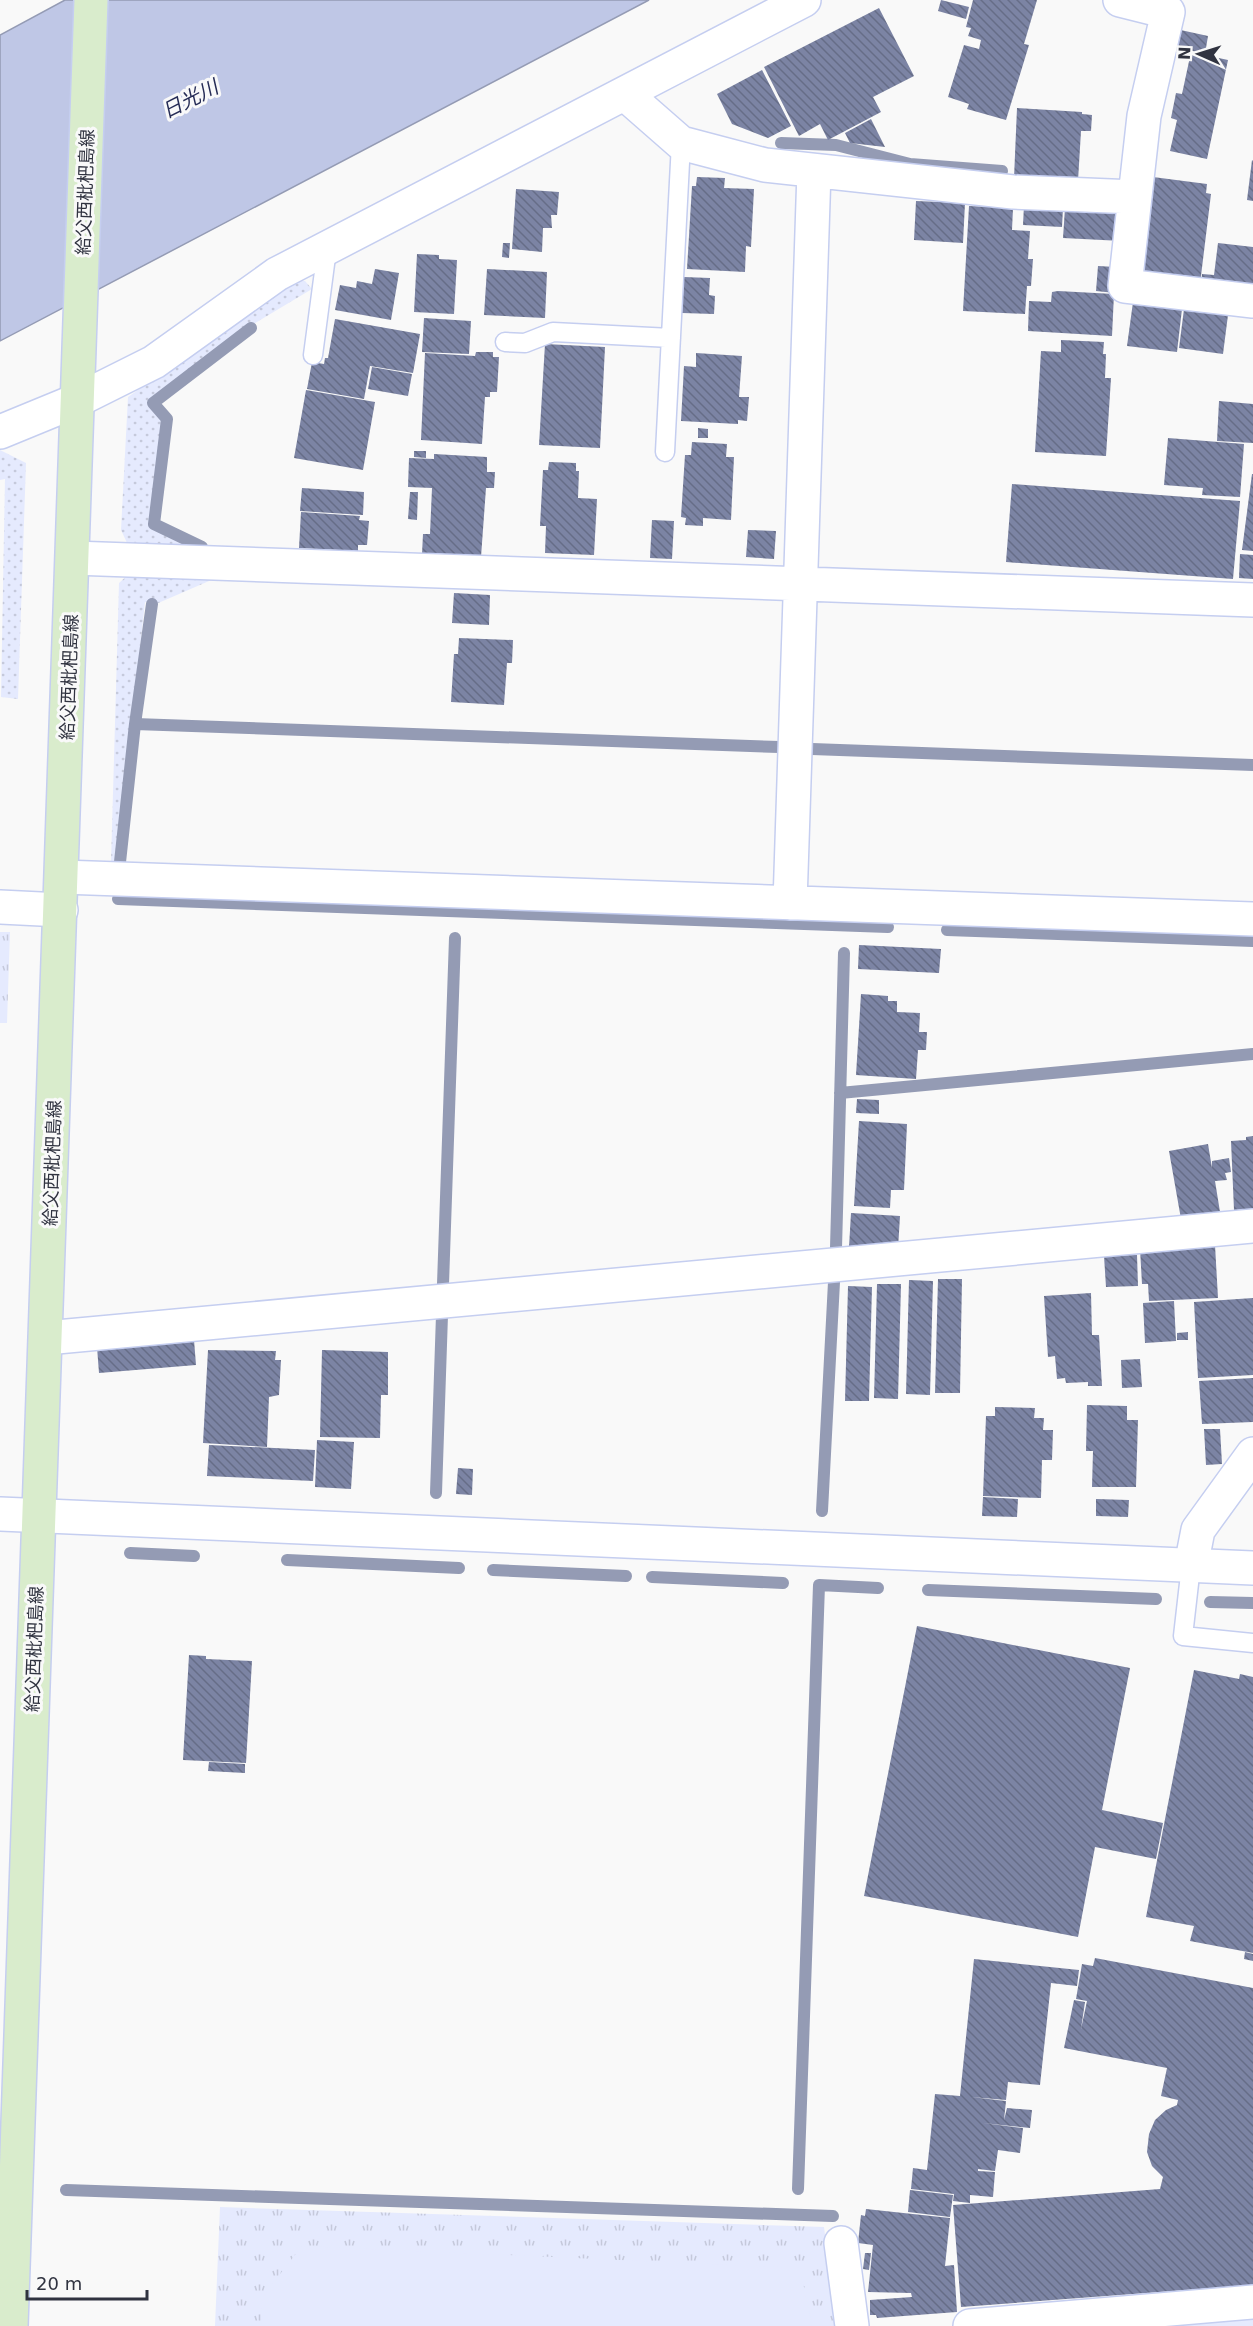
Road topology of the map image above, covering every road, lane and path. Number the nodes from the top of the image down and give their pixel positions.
1 (91, 0) edge
2 (804, 0) edge
3 (1120, 0) edge
4 (625, 94) junction
5 (681, 143) junction
6 (814, 171) junction
7 (1135, 197) junction
8 (327, 249) junction
9 (1253, 301) edge
10 (671, 338) junction
11 (506, 342) dead end
12 (313, 355) dead end
13 (78, 400) junction
14 (0, 432) edge
15 (665, 452) dead end
16 (73, 558) junction
17 (800, 584) junction
18 (1253, 600) edge
19 (63, 877) junction
20 (790, 903) junction
21 (0, 907) edge
22 (61, 910) junction
23 (1253, 919) edge
24 (1253, 1226) edge
25 (46, 1338) junction
26 (1253, 1454) edge
27 (0, 1514) edge
28 (38, 1516) junction
29 (1191, 1566) junction
30 (1253, 1568) edge
31 (1253, 1643) edge
32 (841, 2242) dead end
33 (1253, 2302) edge
34 (11, 2326) edge
35 (852, 2326) edge
36 (970, 2326) edge

1 - 13 main road, 給父西枇杷島線
2 - 4 street
3 - 7 street
4 - 5 street
4 - 8 street
5 - 6 street
5 - 10 lane
6 - 7 street
6 - 17 street
7 - 9 street
8 - 12 lane
8 - 13 street
10 - 11 lane
10 - 15 lane
13 - 14 street
13 - 16 main road, 給父西枇杷島線
16 - 17 street
16 - 19 main road, 給父西枇杷島線
17 - 18 street
17 - 20 street
19 - 20 street
19 - 22 main road, 給父西枇杷島線
20 - 23 street
21 - 22 street
22 - 25 main road, 給父西枇杷島線
24 - 25 street
25 - 28 main road, 給父西枇杷島線
26 - 29 street
27 - 28 street
28 - 29 street
28 - 34 main road, 給父西枇杷島線
29 - 30 street
29 - 31 lane
32 - 35 street
33 - 36 street

